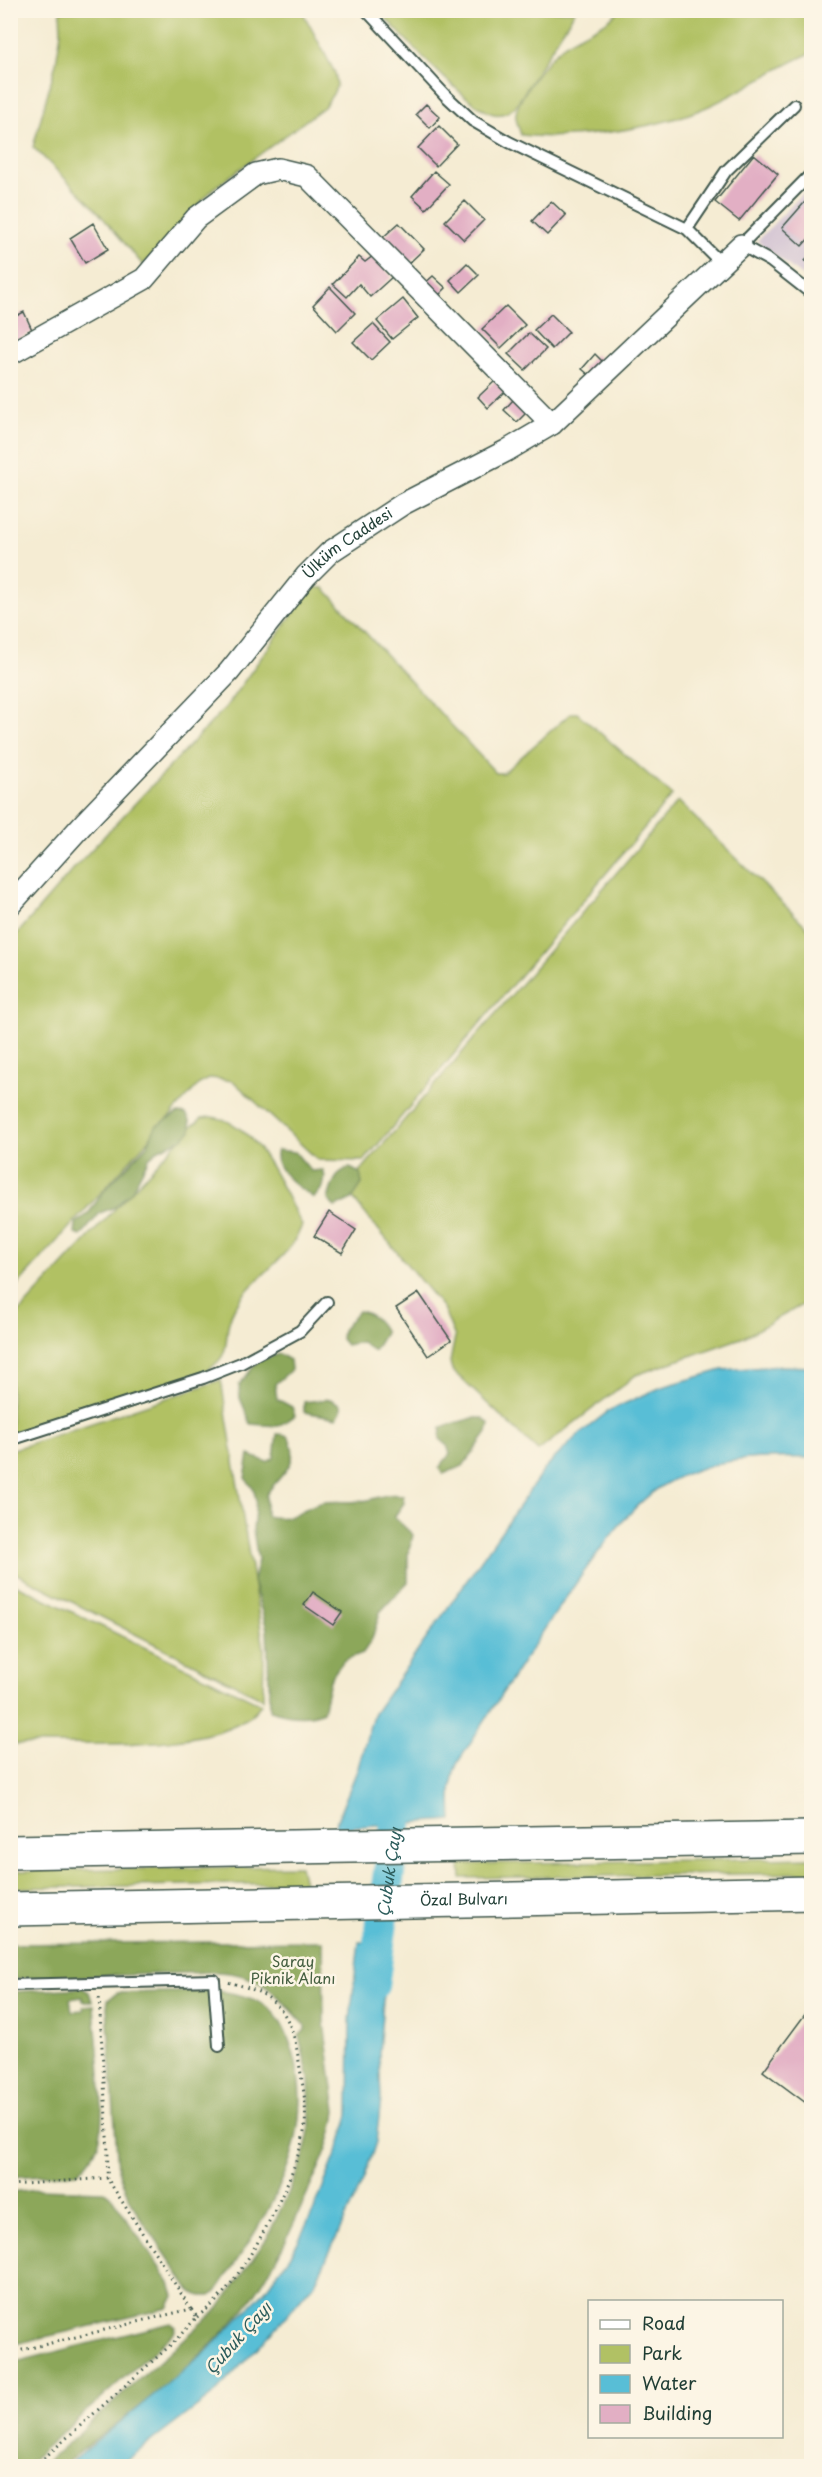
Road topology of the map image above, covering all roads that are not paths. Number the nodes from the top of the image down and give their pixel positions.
1 (366, 10) edge
2 (794, 105) dead end
3 (812, 173) edge
4 (687, 229) junction
5 (741, 245) junction
6 (722, 264) junction
7 (812, 294) edge
8 (10, 354) edge
9 (552, 424) junction
10 (10, 905) edge
11 (327, 1302) dead end
12 (10, 1440) edge
13 (812, 1838) edge
14 (10, 1852) edge
15 (812, 1893) edge
16 (10, 1909) edge
17 (10, 1984) edge
18 (219, 2046) dead end

1 - 4 lane
2 - 4 lane
3 - 5 lane
4 - 6 lane
5 - 6 street, Ülküm Caddesi
5 - 7 lane
6 - 9 street, Ülküm Caddesi
8 - 9 street
9 - 10 street, Ülküm Caddesi
11 - 12 lane
13 - 14 highway
15 - 16 highway, Özal Bulvarı
17 - 18 lane

